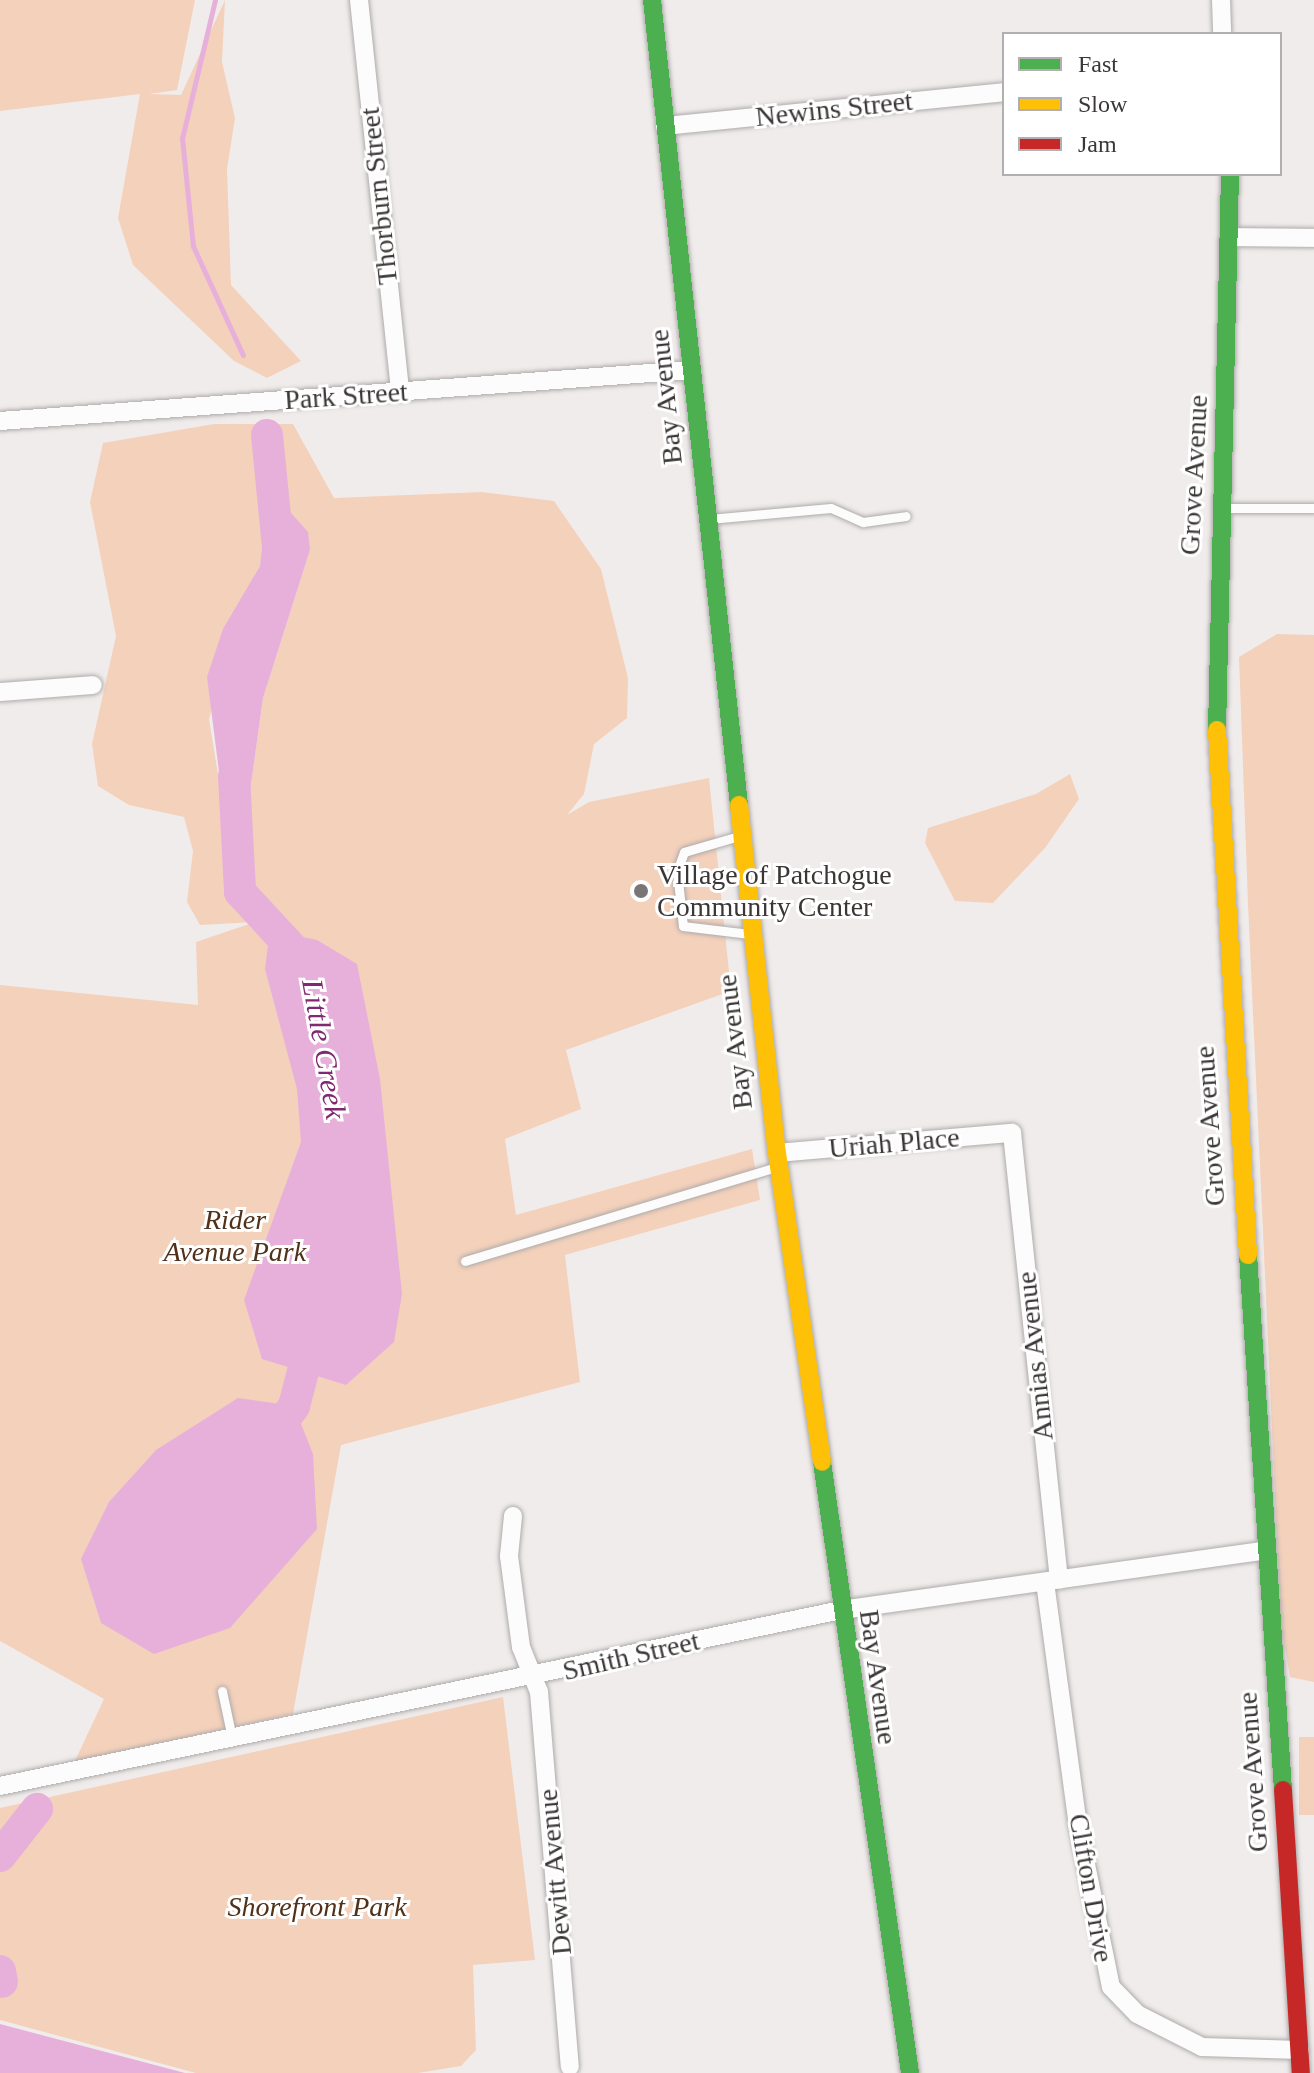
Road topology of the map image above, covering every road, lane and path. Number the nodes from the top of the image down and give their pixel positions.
1 (359, 0) edge
2 (652, 0) edge
3 (1221, 0) edge
4 (1222, 32) edge
5 (1002, 92) edge
6 (665, 126) junction
7 (1230, 176) edge
8 (1234, 237) junction
9 (1314, 238) edge
10 (691, 370) junction
11 (400, 392) junction
12 (0, 421) edge
13 (1220, 508) junction
14 (1314, 508) edge
15 (906, 516) dead end
16 (706, 519) junction
17 (93, 685) dead end
18 (0, 692) edge
19 (739, 836) junction
20 (751, 934) junction
21 (1012, 1133) joint
22 (778, 1159) junction
23 (465, 1261) dead end
24 (513, 1516) dead end
25 (1266, 1550) junction
26 (1052, 1581) junction
27 (841, 1610) junction
28 (537, 1677) junction
29 (222, 1691) dead end
30 (232, 1741) junction
31 (0, 1786) edge
32 (1300, 2050) junction
33 (570, 2067) dead end
34 (910, 2073) edge
35 (1301, 2073) edge

1 - 11 street, Thorburn Street
2 - 6 street, Bay Avenue
3 - 4 street
5 - 6 street, Newins Street
6 - 10 street, Bay Avenue
7 - 8 street, Grove Avenue
8 - 9 street
8 - 13 street, Grove Avenue
10 - 11 street, Park Street
10 - 16 street, Bay Avenue
11 - 12 street, Park Street
13 - 14 lane
13 - 25 street, Grove Avenue
15 - 16 lane
16 - 19 street, Bay Avenue
17 - 18 street
19 - 20 street, Bay Avenue
19 - 20 lane
20 - 22 street, Bay Avenue
21 - 22 street, Uriah Place
21 - 26 street, Annias Avenue
22 - 23 lane
22 - 27 street, Bay Avenue
24 - 28 street
25 - 26 street, Smith Street
25 - 32 street, Grove Avenue
26 - 27 street, Smith Street
26 - 32 street, Clifton Drive
27 - 28 street, Smith Street
27 - 34 street, Bay Avenue
28 - 30 street, Smith Street
28 - 33 street, Dewitt Avenue
29 - 30 lane
30 - 31 street, Smith Street
32 - 35 street, Grove Avenue

